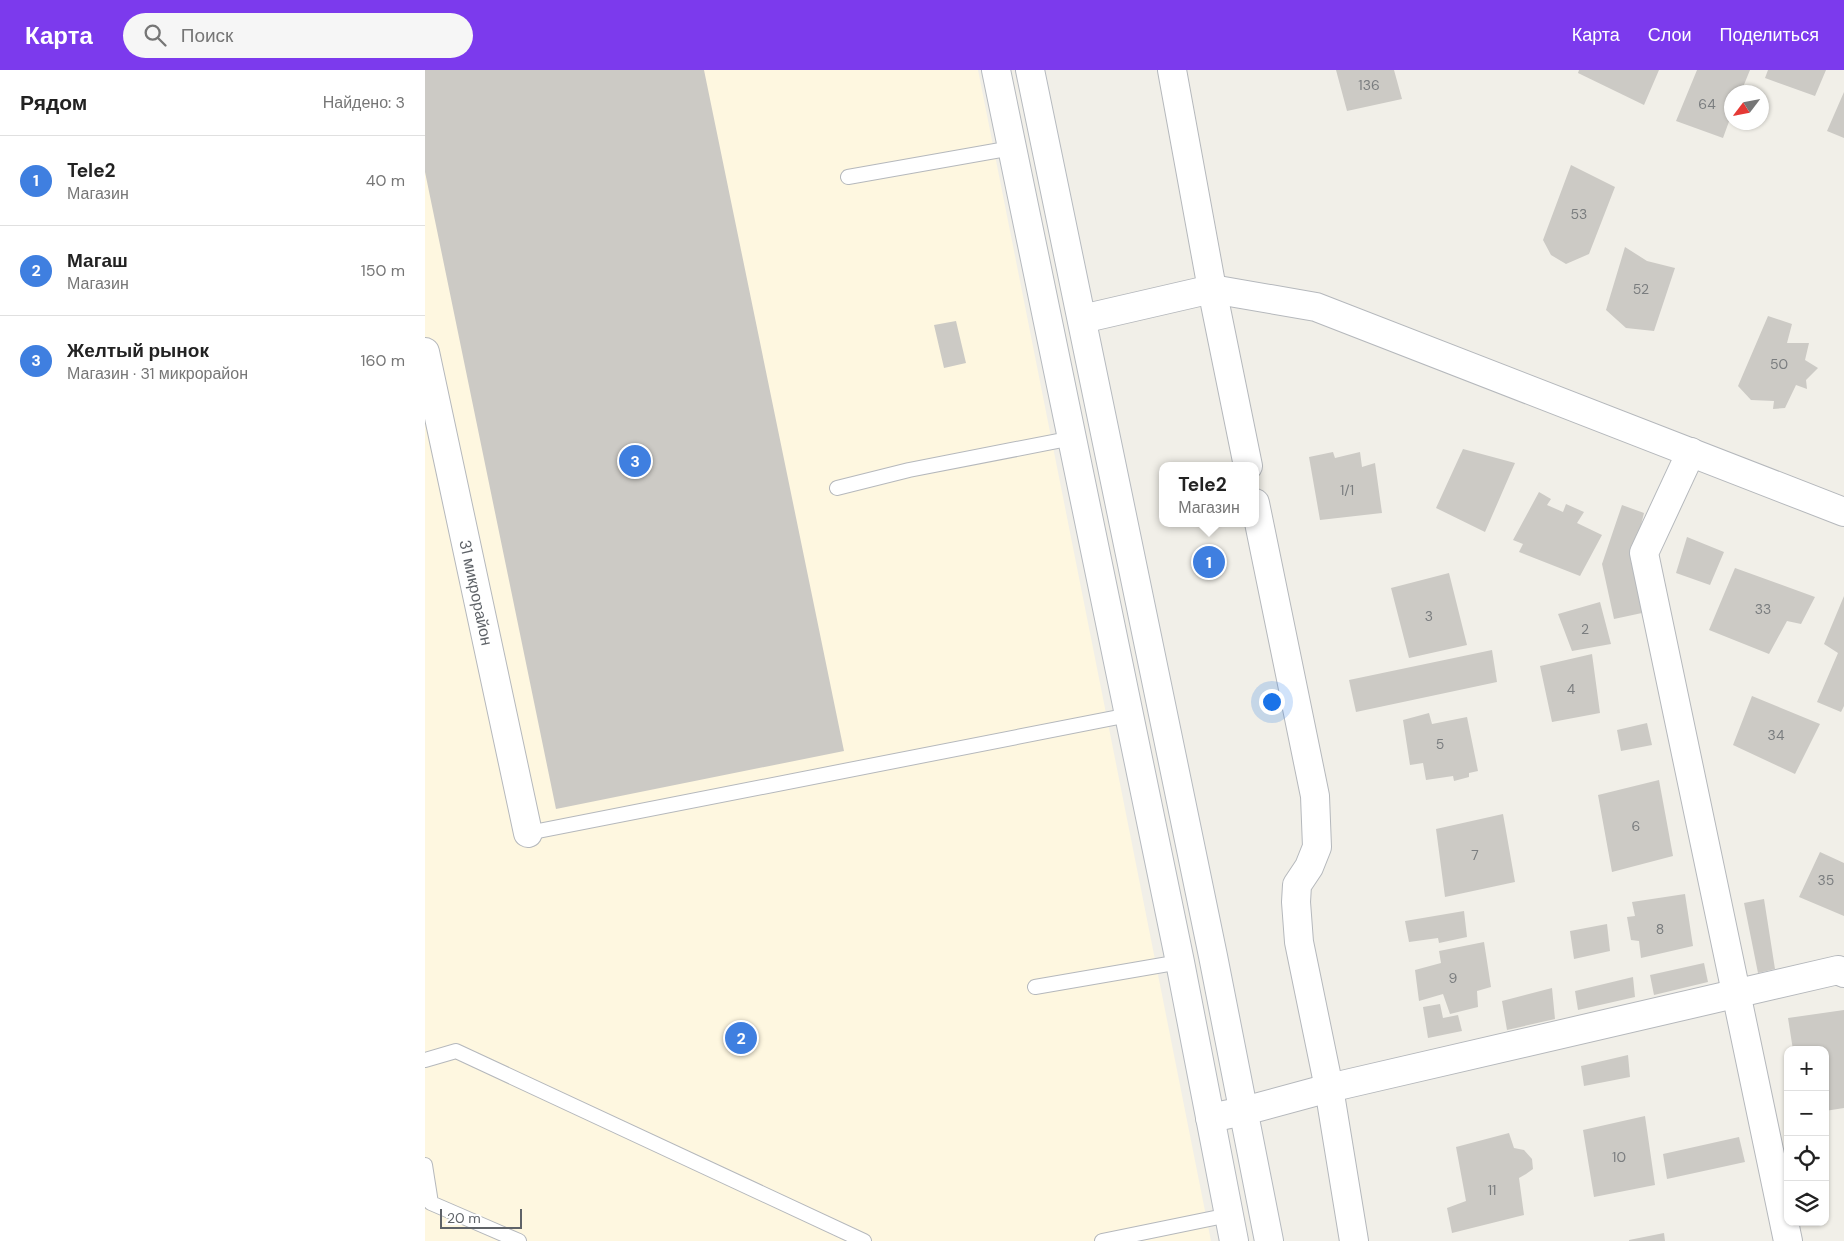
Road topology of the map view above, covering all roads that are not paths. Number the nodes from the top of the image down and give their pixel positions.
1 (996, 70) edge
2 (1030, 70) edge
3 (1172, 70) edge
4 (1012, 148) junction
5 (848, 177) dead end
6 (1212, 289) junction
7 (1081, 320) junction
8 (425, 352) edge
9 (1073, 438) junction
10 (1691, 452) junction
11 (1247, 462) edge
12 (837, 488) dead end
13 (1844, 512) edge
14 (1259, 523) edge
15 (1129, 714) junction
16 (528, 833) joint
17 (1179, 962) junction
18 (1844, 973) edge
19 (1035, 987) dead end
20 (1737, 995) junction
21 (425, 1060) edge
22 (1329, 1088) junction
23 (1244, 1111) junction
24 (1210, 1118) junction
25 (425, 1165) edge
26 (1231, 1228) edge
27 (519, 1241) edge
28 (864, 1241) edge
29 (1102, 1241) edge
30 (1269, 1241) edge
31 (1354, 1241) edge
32 (1788, 1241) edge

1 - 4 street
2 - 7 street
3 - 6 street
4 - 5 lane
4 - 9 street
6 - 7 street
6 - 10 street
6 - 11 street
7 - 23 street
8 - 16 street, 31 микрорайон
9 - 12 lane
9 - 15 street
10 - 13 street
10 - 20 street
14 - 22 street
15 - 16 lane
15 - 17 street
17 - 19 lane
17 - 24 street
18 - 20 street
20 - 22 street
20 - 32 street
21 - 28 lane
22 - 23 street
22 - 31 street
23 - 24 street
23 - 30 street
24 - 26 street
25 - 27 lane
26 - 29 lane

